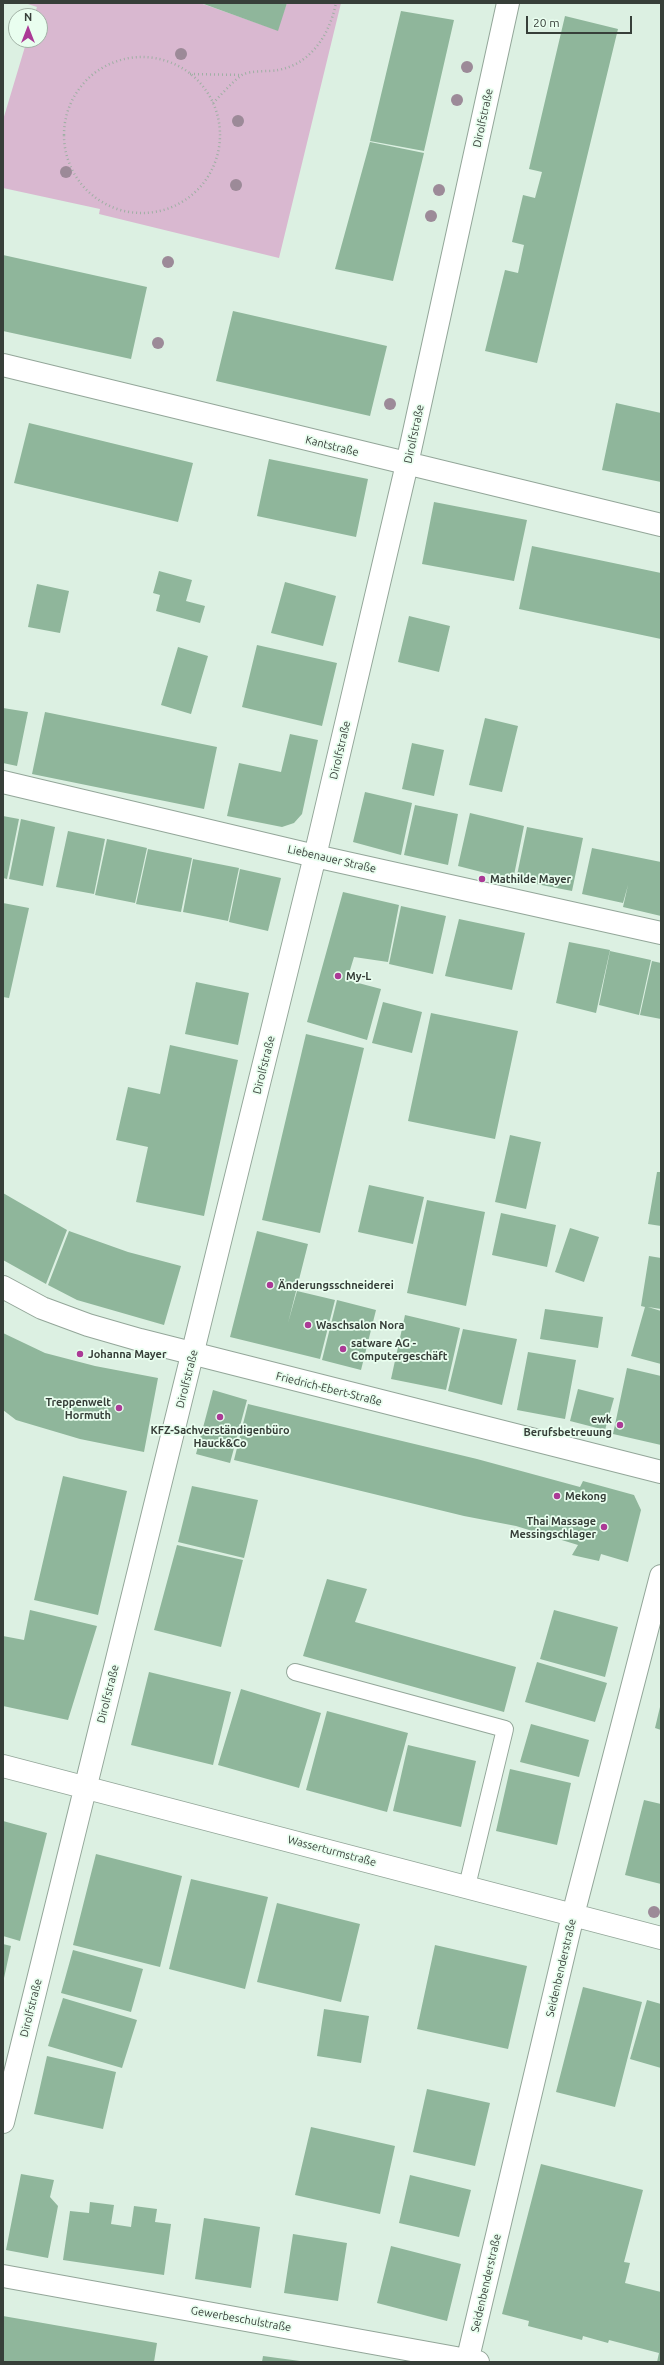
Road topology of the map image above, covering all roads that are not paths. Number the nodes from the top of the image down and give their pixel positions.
1 (508, 3) edge
2 (3, 365) edge
3 (407, 464) junction
4 (661, 525) edge
5 (3, 782) edge
6 (315, 856) junction
7 (661, 933) edge
8 (3, 1287) edge
9 (193, 1355) junction
10 (661, 1472) edge
11 (661, 1576) edge
12 (295, 1672) dead end
13 (3, 1766) edge
14 (85, 1787) junction
15 (467, 1886) junction
16 (573, 1915) junction
17 (661, 1938) edge
18 (3, 2122) edge
19 (3, 2276) edge
20 (471, 2361) edge

1 - 3 street, Dirolfstraße
2 - 3 street, Kantstraße
3 - 4 street, Kantstraße
3 - 6 street, Dirolfstraße
5 - 6 street, Liebenauer Straße
6 - 7 street, Liebenauer Straße
6 - 9 street, Dirolfstraße
8 - 9 street, Friedrich-Ebert-Straße
9 - 10 street, Friedrich-Ebert-Straße
9 - 14 street, Dirolfstraße
11 - 16 street, Seidenbenderstraße
12 - 15 lane
13 - 14 street, Wasserturmstraße
14 - 15 street, Wasserturmstraße
14 - 18 street, Dirolfstraße
15 - 16 street, Wasserturmstraße
16 - 17 street, Wasserturmstraße
16 - 20 street, Seidenbenderstraße
19 - 20 street, Gewerbeschulstraße

